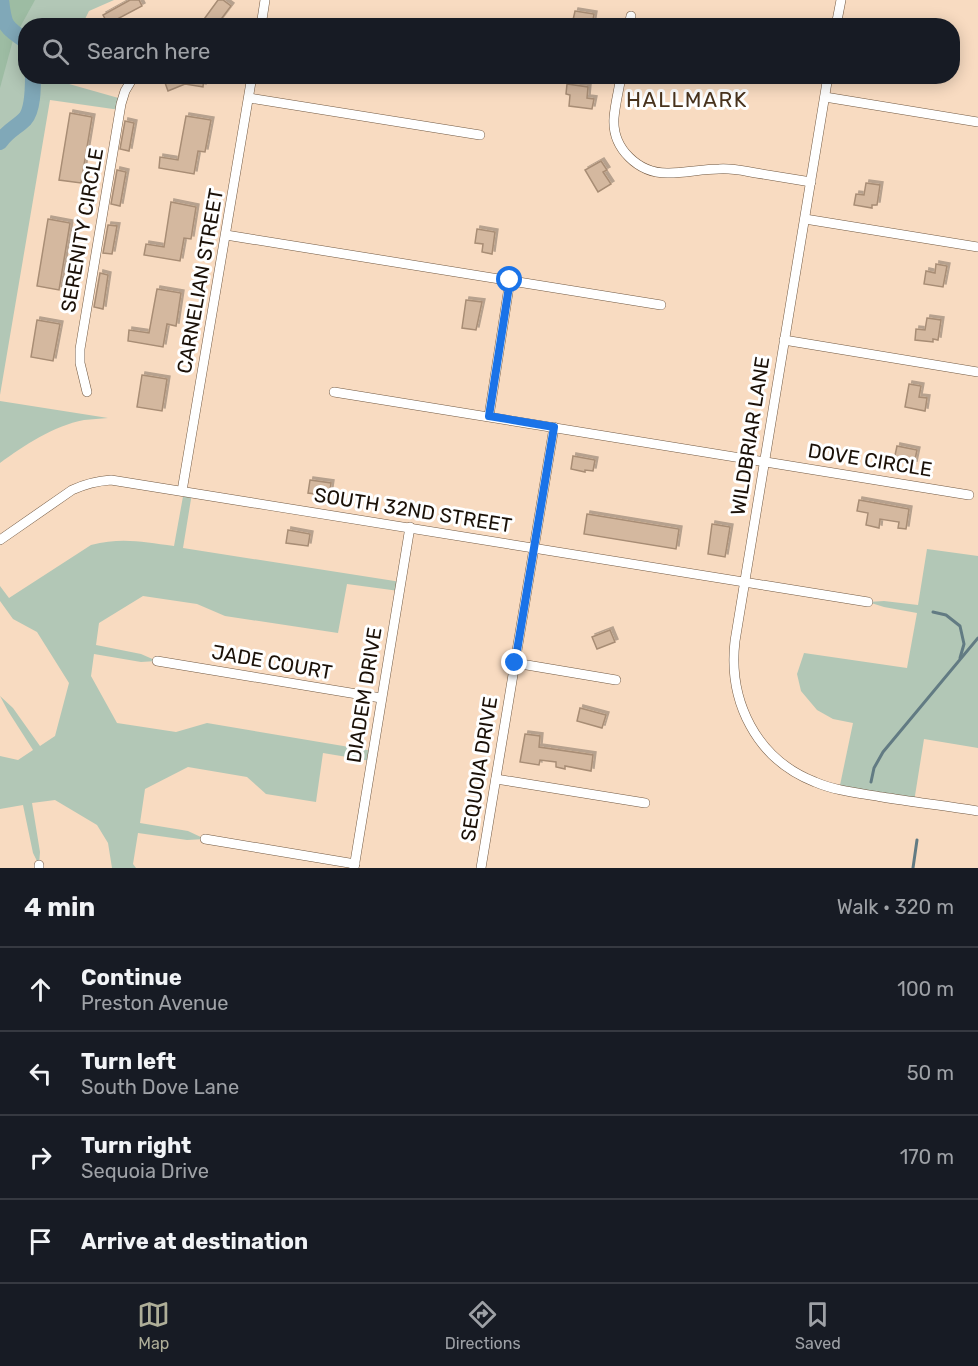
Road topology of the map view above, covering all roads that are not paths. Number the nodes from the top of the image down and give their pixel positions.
1 (265, 0) edge
2 (841, 0) edge
3 (262, 18) edge
4 (838, 18) edge
5 (129, 84) edge
6 (251, 84) edge
7 (620, 84) edge
8 (827, 84) edge
9 (825, 97) junction
10 (249, 98) junction
11 (978, 122) edge
12 (480, 135) dead end
13 (811, 182) junction
14 (805, 219) junction
15 (226, 235) junction
16 (978, 247) edge
17 (510, 280) junction
18 (661, 304) dead end
19 (784, 340) junction
20 (978, 372) edge
21 (87, 392) dead end
22 (334, 392) dead end
23 (489, 416) junction
24 (554, 427) junction
25 (764, 461) junction
26 (182, 491) junction
27 (969, 495) dead end
28 (410, 528) junction
29 (0, 540) edge
30 (534, 547) junction
31 (744, 581) junction
32 (868, 602) dead end
33 (157, 661) dead end
34 (515, 663) junction
35 (616, 680) dead end
36 (381, 698) junction
37 (496, 779) junction
38 (645, 804) dead end
39 (978, 812) edge
40 (205, 839) dead end
41 (354, 866) edge
42 (481, 868) edge

1 - 3 street
2 - 4 street
5 - 21 street, SERENITY CIRCLE
6 - 10 street, CARNELIAN STREET
7 - 13 street
8 - 9 street, WILDBRIAR LANE
9 - 11 street
9 - 13 street, WILDBRIAR LANE
10 - 12 street
10 - 15 street, CARNELIAN STREET
13 - 14 street, WILDBRIAR LANE
14 - 16 street
14 - 19 street, WILDBRIAR LANE
15 - 17 street
15 - 26 street, CARNELIAN STREET
17 - 18 street
17 - 23 street
19 - 20 street
19 - 25 street, WILDBRIAR LANE
22 - 23 street, DOVE CIRCLE
23 - 24 street, DOVE CIRCLE
24 - 25 street, DOVE CIRCLE
24 - 30 street, SEQUOIA DRIVE
25 - 27 street, DOVE CIRCLE
25 - 31 street, WILDBRIAR LANE
26 - 28 street, SOUTH 32ND STREET
26 - 29 street, SOUTH 32ND STREET
28 - 30 street, SOUTH 32ND STREET
28 - 36 street, DIADEM DRIVE
30 - 31 street, SOUTH 32ND STREET
30 - 34 street, SEQUOIA DRIVE
31 - 32 street, SOUTH 32ND STREET
31 - 39 street, WILDBRIAR LANE
33 - 36 street, JADE COURT
34 - 35 street
34 - 37 street, SEQUOIA DRIVE
36 - 41 street, DIADEM DRIVE
37 - 38 street
37 - 42 street, SEQUOIA DRIVE
40 - 41 street

